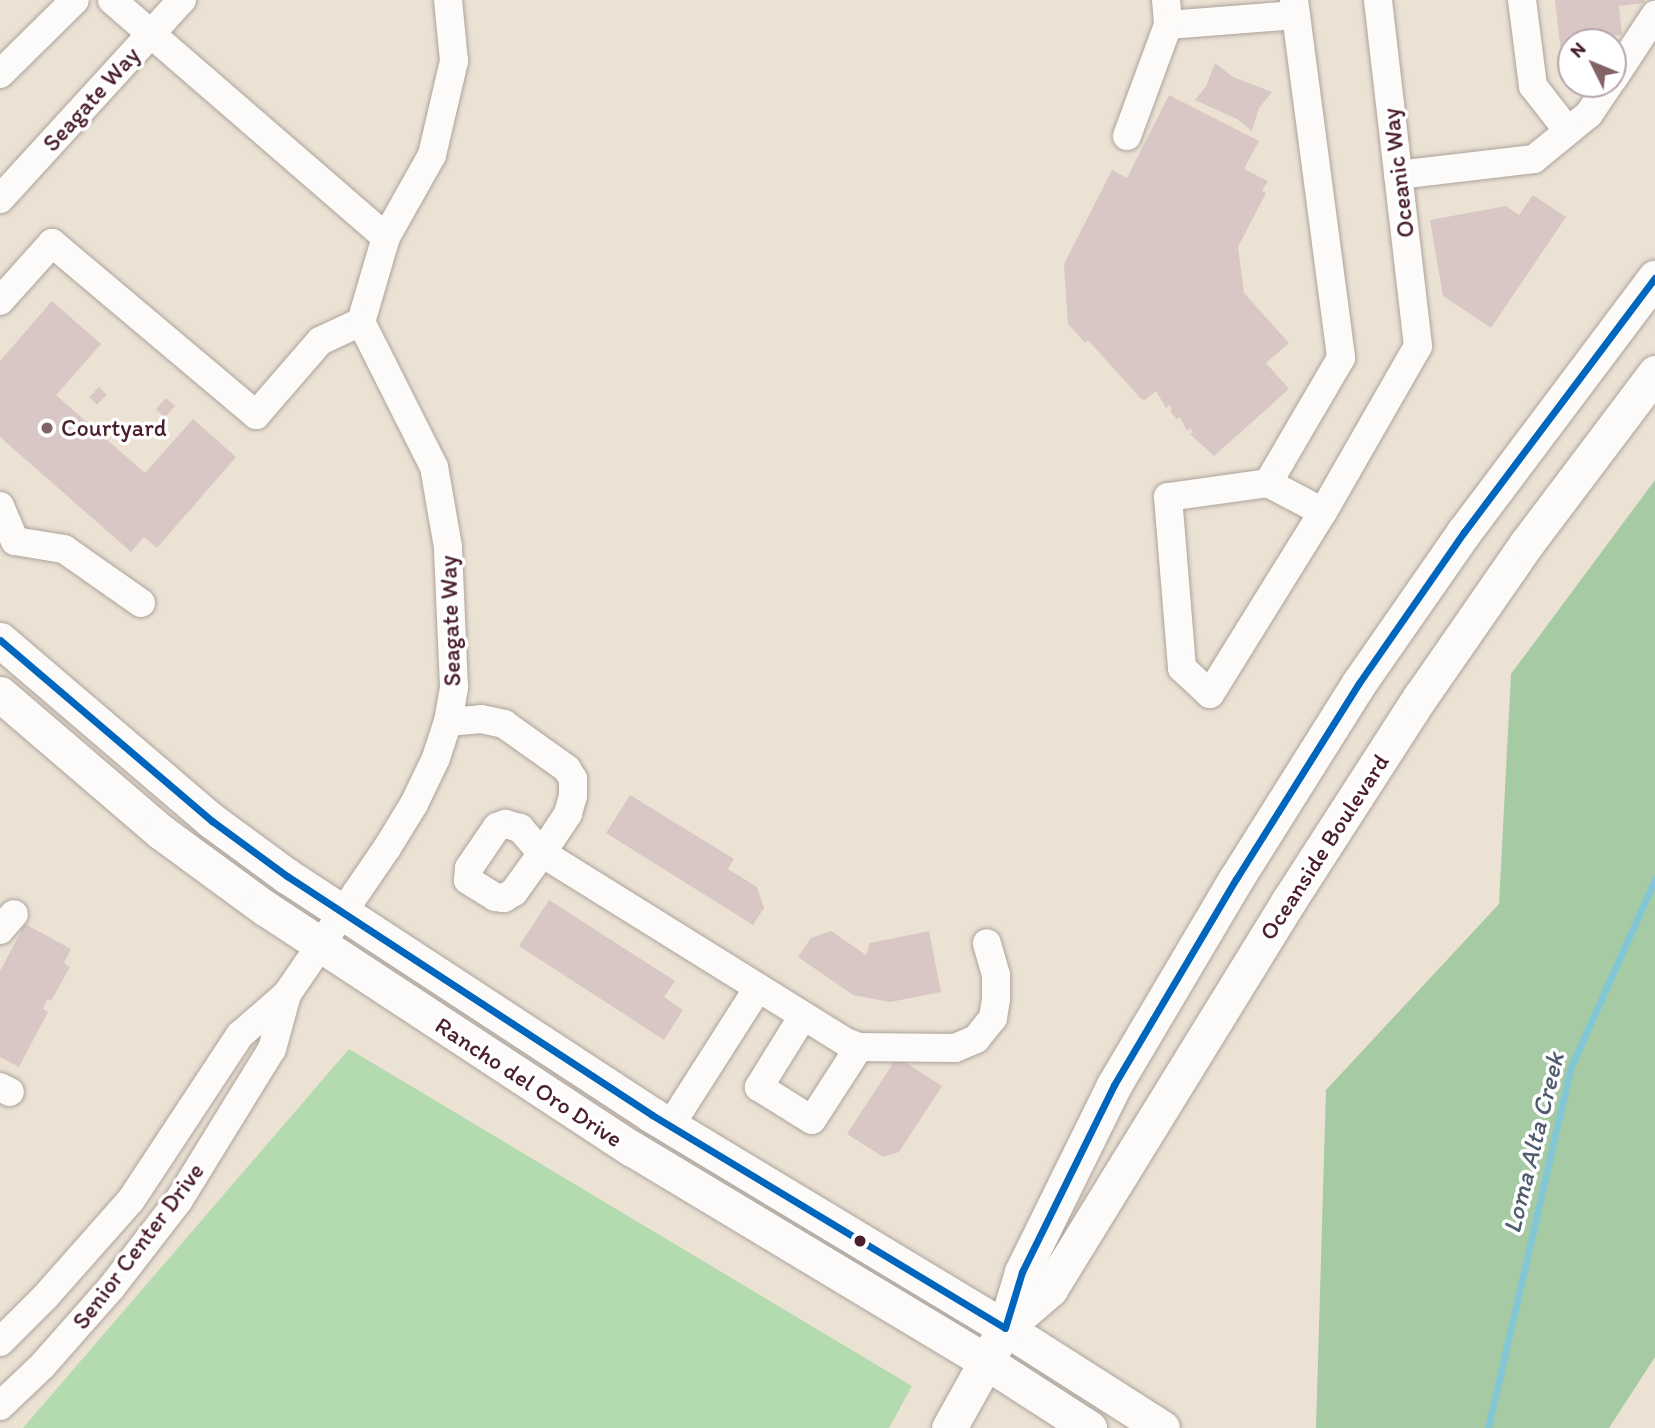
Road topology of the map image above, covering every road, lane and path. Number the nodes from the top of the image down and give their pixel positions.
1 (75, 0) edge
2 (112, 0) edge
3 (182, 0) edge
4 (447, 0) edge
5 (1378, 0) edge
6 (1522, 0) edge
7 (1295, 7) edge
8 (1167, 12) edge
9 (1655, 15) edge
10 (149, 35) junction
11 (1627, 58) edge
12 (0, 74) edge
13 (1600, 98) edge
14 (1568, 131) junction
15 (1127, 136) dead end
16 (1398, 175) junction
17 (0, 199) edge
18 (386, 237) junction
19 (1655, 278) edge
20 (0, 301) edge
21 (361, 321) junction
22 (1655, 373) edge
23 (1268, 482) junction
24 (0, 506) edge
25 (1323, 512) junction
26 (141, 603) dead end
27 (0, 640) edge
28 (0, 694) edge
29 (448, 722) junction
30 (343, 912) junction
31 (987, 943) dead end
32 (321, 945) junction
33 (758, 988) junction
34 (287, 994) junction
35 (803, 1016) junction
36 (859, 1047) junction
37 (670, 1126) junction
38 (1005, 1328) junction
39 (0, 1342) edge
40 (985, 1361) junction
41 (0, 1406) edge
42 (949, 1428) edge
43 (1089, 1428) edge
44 (1162, 1428) edge

1 - 12 street
2 - 10 street
3 - 10 street, Seagate Way
4 - 18 street
5 - 16 street, Oceanic Way
6 - 14 street
7 - 8 street
7 - 23 street
8 - 15 street
9 - 11 street
10 - 17 street, Seagate Way
10 - 18 street
13 - 14 street
14 - 16 street
16 - 25 street, Oceanic Way
18 - 21 street
19 - 38 main road, Oceanside Boulevard
20 - 21 street
21 - 29 street, Seagate Way
22 - 38 main road, Oceanside Boulevard
23 - 25 street
23 - 25 street
24 - 26 street
27 - 30 main road, Rancho del Oro Drive
28 - 32 main road, Rancho del Oro Drive
29 - 30 street, Seagate Way
29 - 33 street
30 - 32 street, Seagate Way
30 - 37 main road, Rancho del Oro Drive
31 - 36 street
32 - 34 street, Senior Center Drive
32 - 40 main road, Rancho del Oro Drive
33 - 35 street
33 - 37 street
34 - 39 street, Senior Center Drive
34 - 41 street, Senior Center Drive
35 - 36 street
35 - 36 street
37 - 38 main road, Rancho del Oro Drive
38 - 40 main road, Oceanside Boulevard
38 - 44 main road, Rancho del Oro Drive
40 - 42 main road, Oceanside Boulevard
40 - 43 main road, Rancho del Oro Drive

